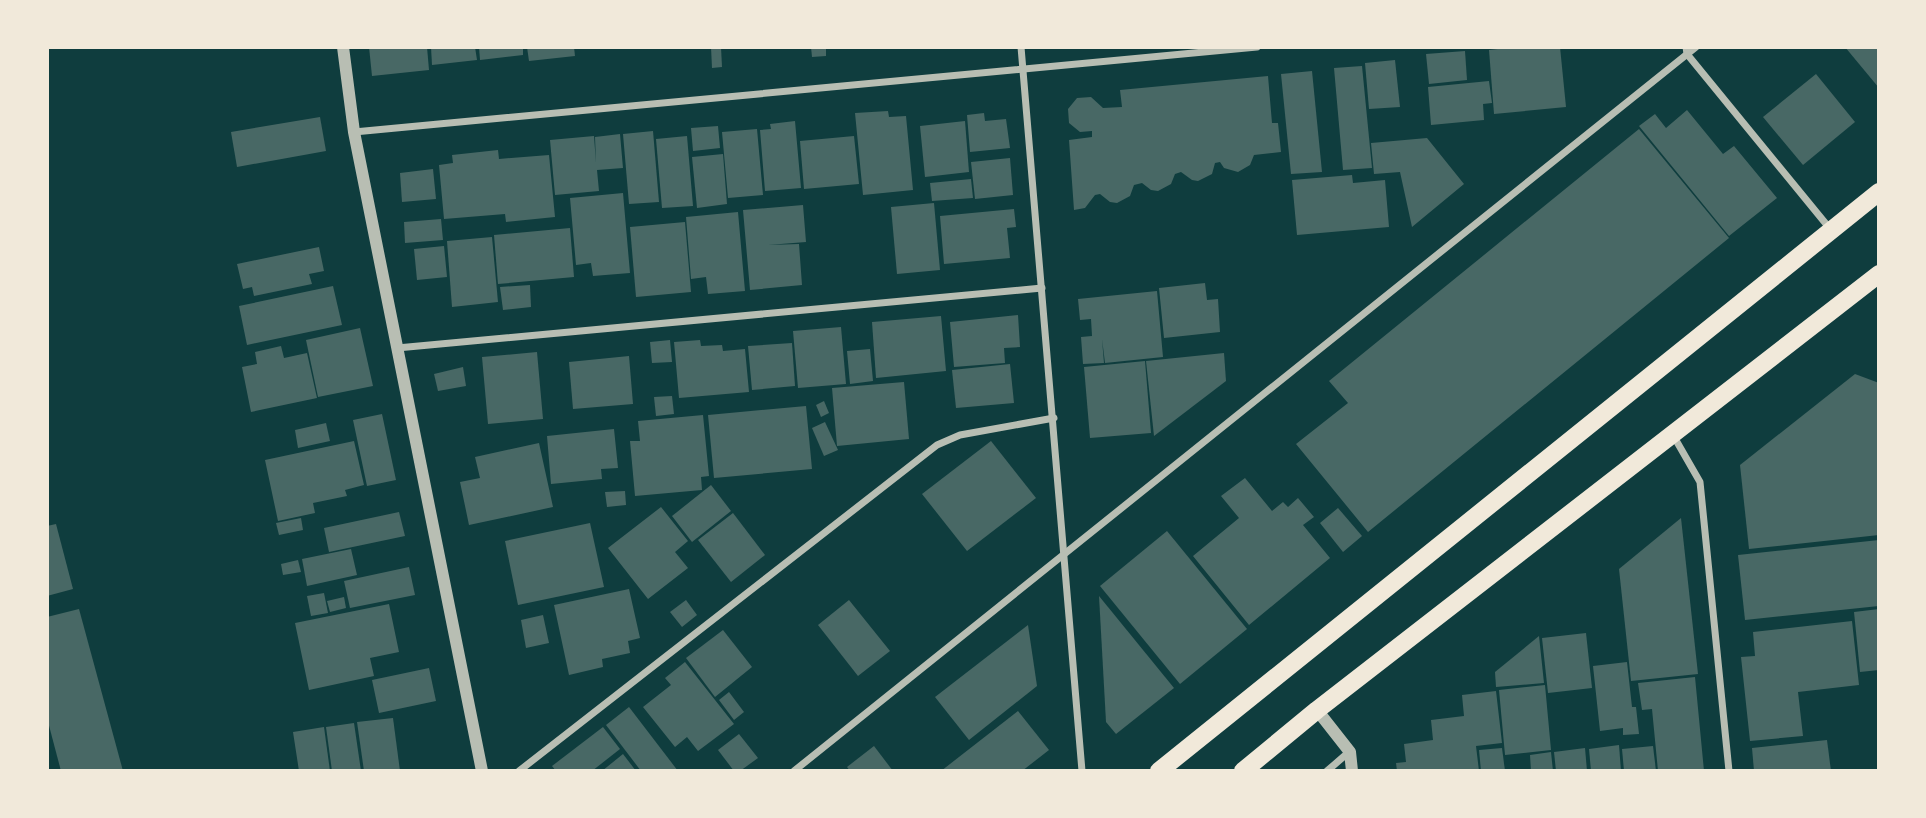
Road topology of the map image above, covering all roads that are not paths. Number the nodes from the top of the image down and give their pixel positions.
1 (343, 47) edge
2 (1021, 47) edge
3 (1257, 47) edge
4 (1696, 47) edge
5 (1686, 51) edge
6 (1023, 69) junction
7 (354, 132) junction
8 (1879, 192) edge
9 (1831, 230) junction
10 (1879, 274) edge
11 (1042, 288) junction
12 (397, 348) junction
13 (1054, 418) junction
14 (1673, 434) junction
15 (1066, 552) junction
16 (1317, 710) junction
17 (1350, 752) junction
18 (482, 771) edge
19 (519, 771) edge
20 (794, 771) edge
21 (1082, 771) edge
22 (1159, 771) edge
23 (1243, 771) edge
24 (1327, 771) edge
25 (1352, 771) edge
26 (1729, 771) edge

1 - 7 street
2 - 6 street
3 - 6 street
4 - 5 street
5 - 9 street
5 - 15 street
6 - 7 street
6 - 11 street
7 - 12 street
8 - 9 main road
9 - 22 main road
10 - 14 main road
11 - 12 street
11 - 13 street
12 - 18 street
13 - 15 street
13 - 19 street
14 - 16 main road
14 - 26 street
15 - 20 street
15 - 21 street
16 - 17 street
16 - 23 main road
17 - 24 street
17 - 25 street

